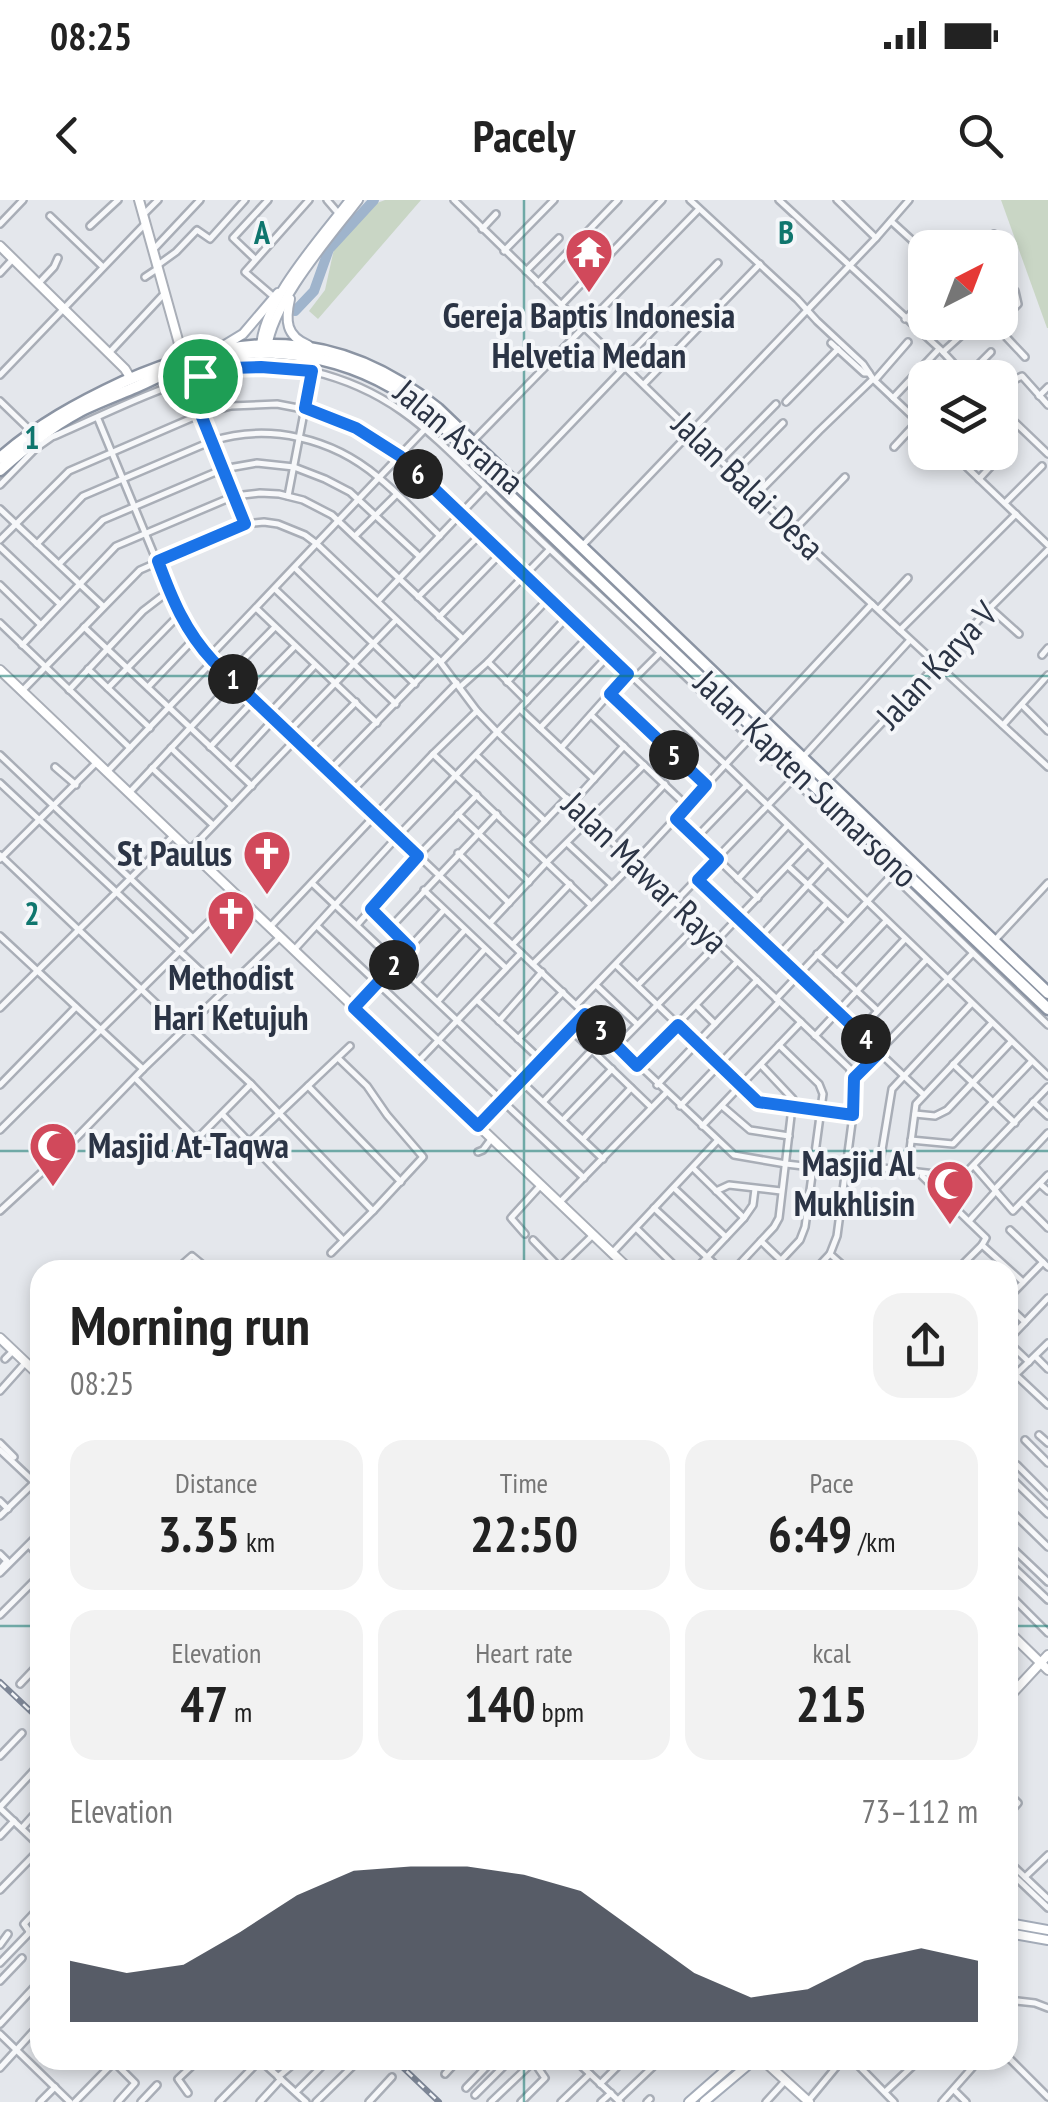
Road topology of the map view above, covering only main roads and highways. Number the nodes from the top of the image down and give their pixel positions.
1 (264, 349) junction
2 (130, 377) junction
3 (0, 458) edge
4 (0, 470) edge
5 (566, 545) junction
6 (947, 905) junction
7 (1047, 990) edge
8 (1048, 1009) edge

1 - 2 highway, Jalan Asrama
1 - 2 highway, Jalan Asrama
1 - 5 highway, Jalan Asrama
1 - 5 highway, Jalan Asrama
2 - 3 highway, Jalan Asrama
2 - 4 highway, Jalan Asrama
5 - 6 highway, Jalan Kapten Sumarsono
5 - 6 highway, Jalan Kapten Sumarsono
6 - 7 highway, Jalan Kapten Sumarsono
6 - 8 highway, Jalan Kapten Sumarsono

